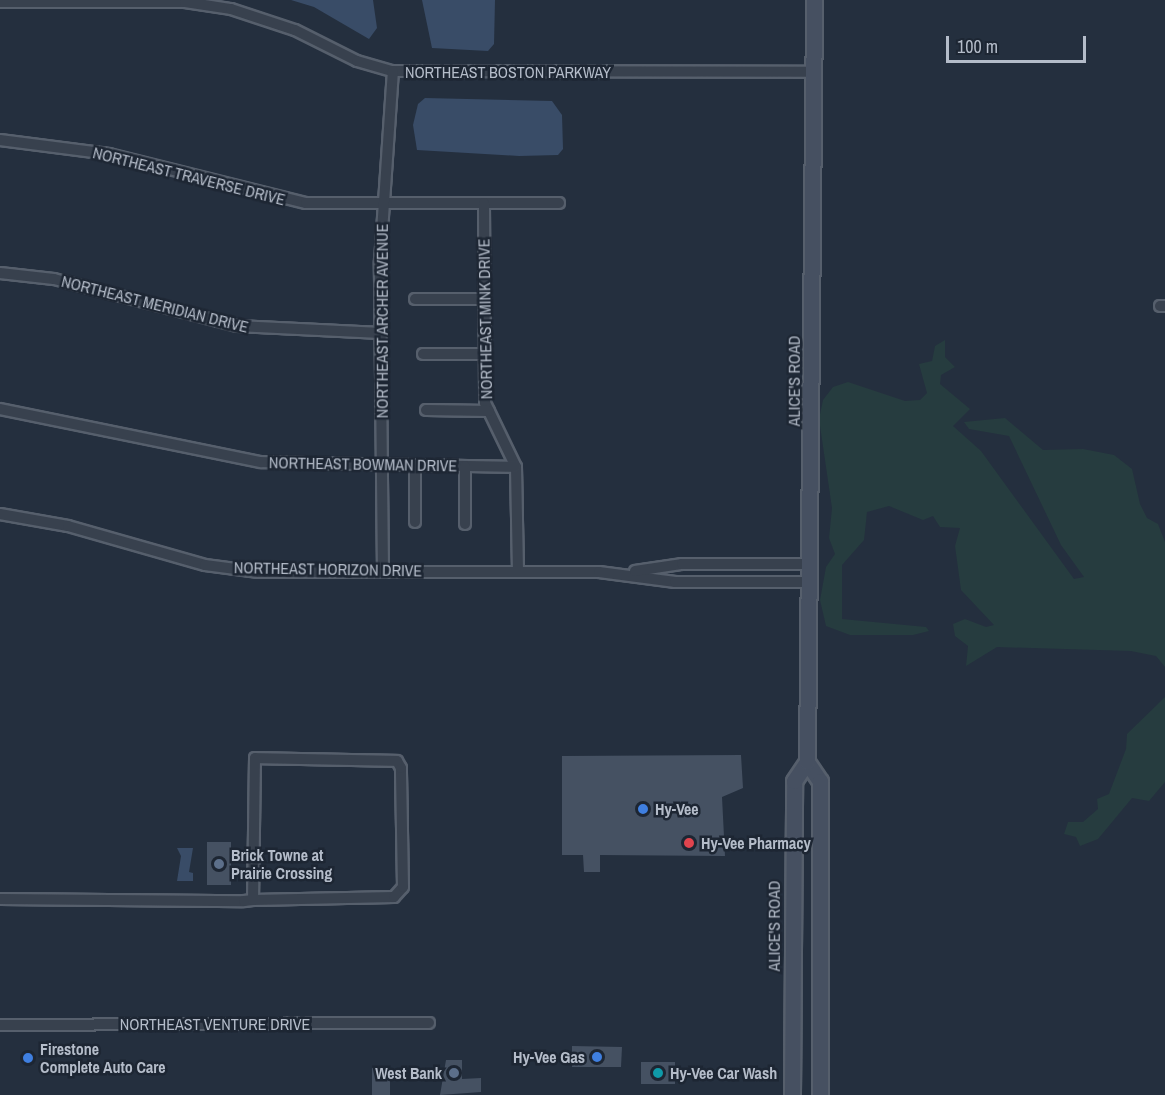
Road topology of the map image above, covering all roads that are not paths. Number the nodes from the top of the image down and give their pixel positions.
1 (813, 0) edge
2 (185, 1) edge
3 (0, 2) edge
4 (393, 72) junction
5 (813, 72) junction
6 (0, 140) edge
7 (383, 202) junction
8 (484, 203) junction
9 (559, 203) dead end
10 (0, 273) edge
11 (415, 299) dead end
12 (483, 299) junction
13 (381, 333) junction
14 (423, 354) dead end
15 (483, 354) junction
16 (0, 409) edge
17 (426, 410) dead end
18 (489, 411) junction
19 (382, 466) junction
20 (415, 466) junction
21 (465, 466) junction
22 (516, 467) junction
23 (0, 514) edge
24 (415, 522) dead end
25 (465, 524) dead end
26 (811, 564) junction
27 (383, 571) junction
28 (518, 571) junction
29 (626, 572) junction
30 (810, 582) junction
31 (807, 762) junction
32 (0, 899) edge
33 (253, 900) junction
34 (429, 1023) dead end
35 (0, 1025) edge
36 (792, 1095) edge
37 (820, 1095) edge

1 - 5 main road, ALICE'S ROAD
2 - 3 street, NORTHEAST BOSTON PARKWAY
2 - 4 street, NORTHEAST BOSTON PARKWAY
4 - 5 street, NORTHEAST BOSTON PARKWAY
4 - 7 street, NORTHEAST ARCHER AVENUE
5 - 26 main road, ALICE'S ROAD
6 - 7 street, NORTHEAST TRAVERSE DRIVE
7 - 8 street, NORTHEAST TRAVERSE DRIVE
7 - 13 street, NORTHEAST ARCHER AVENUE
8 - 9 street, NORTHEAST TRAVERSE DRIVE
8 - 12 street, NORTHEAST MINK DRIVE
10 - 13 street, NORTHEAST MERIDIAN DRIVE
11 - 12 street
12 - 15 street, NORTHEAST MINK DRIVE
13 - 19 street, NORTHEAST ARCHER AVENUE
14 - 15 street
15 - 18 street, NORTHEAST MINK DRIVE
16 - 19 street, NORTHEAST BOWMAN DRIVE
17 - 18 street
18 - 22 street, NORTHEAST MINK DRIVE
19 - 20 street, NORTHEAST BOWMAN DRIVE
19 - 27 street, NORTHEAST ARCHER AVENUE
20 - 21 street, NORTHEAST BOWMAN DRIVE
20 - 24 street
21 - 22 street, NORTHEAST BOWMAN DRIVE
21 - 25 street
22 - 28 street, NORTHEAST MINK DRIVE
23 - 27 street, NORTHEAST HORIZON DRIVE
26 - 29 street, NORTHEAST HORIZON DRIVE
26 - 30 main road, ALICE'S ROAD
27 - 28 street, NORTHEAST HORIZON DRIVE
28 - 29 street, NORTHEAST HORIZON DRIVE
29 - 30 street, NORTHEAST HORIZON DRIVE
30 - 31 main road, ALICE'S ROAD
31 - 36 main road, ALICE'S ROAD
31 - 37 main road, ALICE'S ROAD
32 - 33 street
33 - 33 street
34 - 35 street, NORTHEAST VENTURE DRIVE

